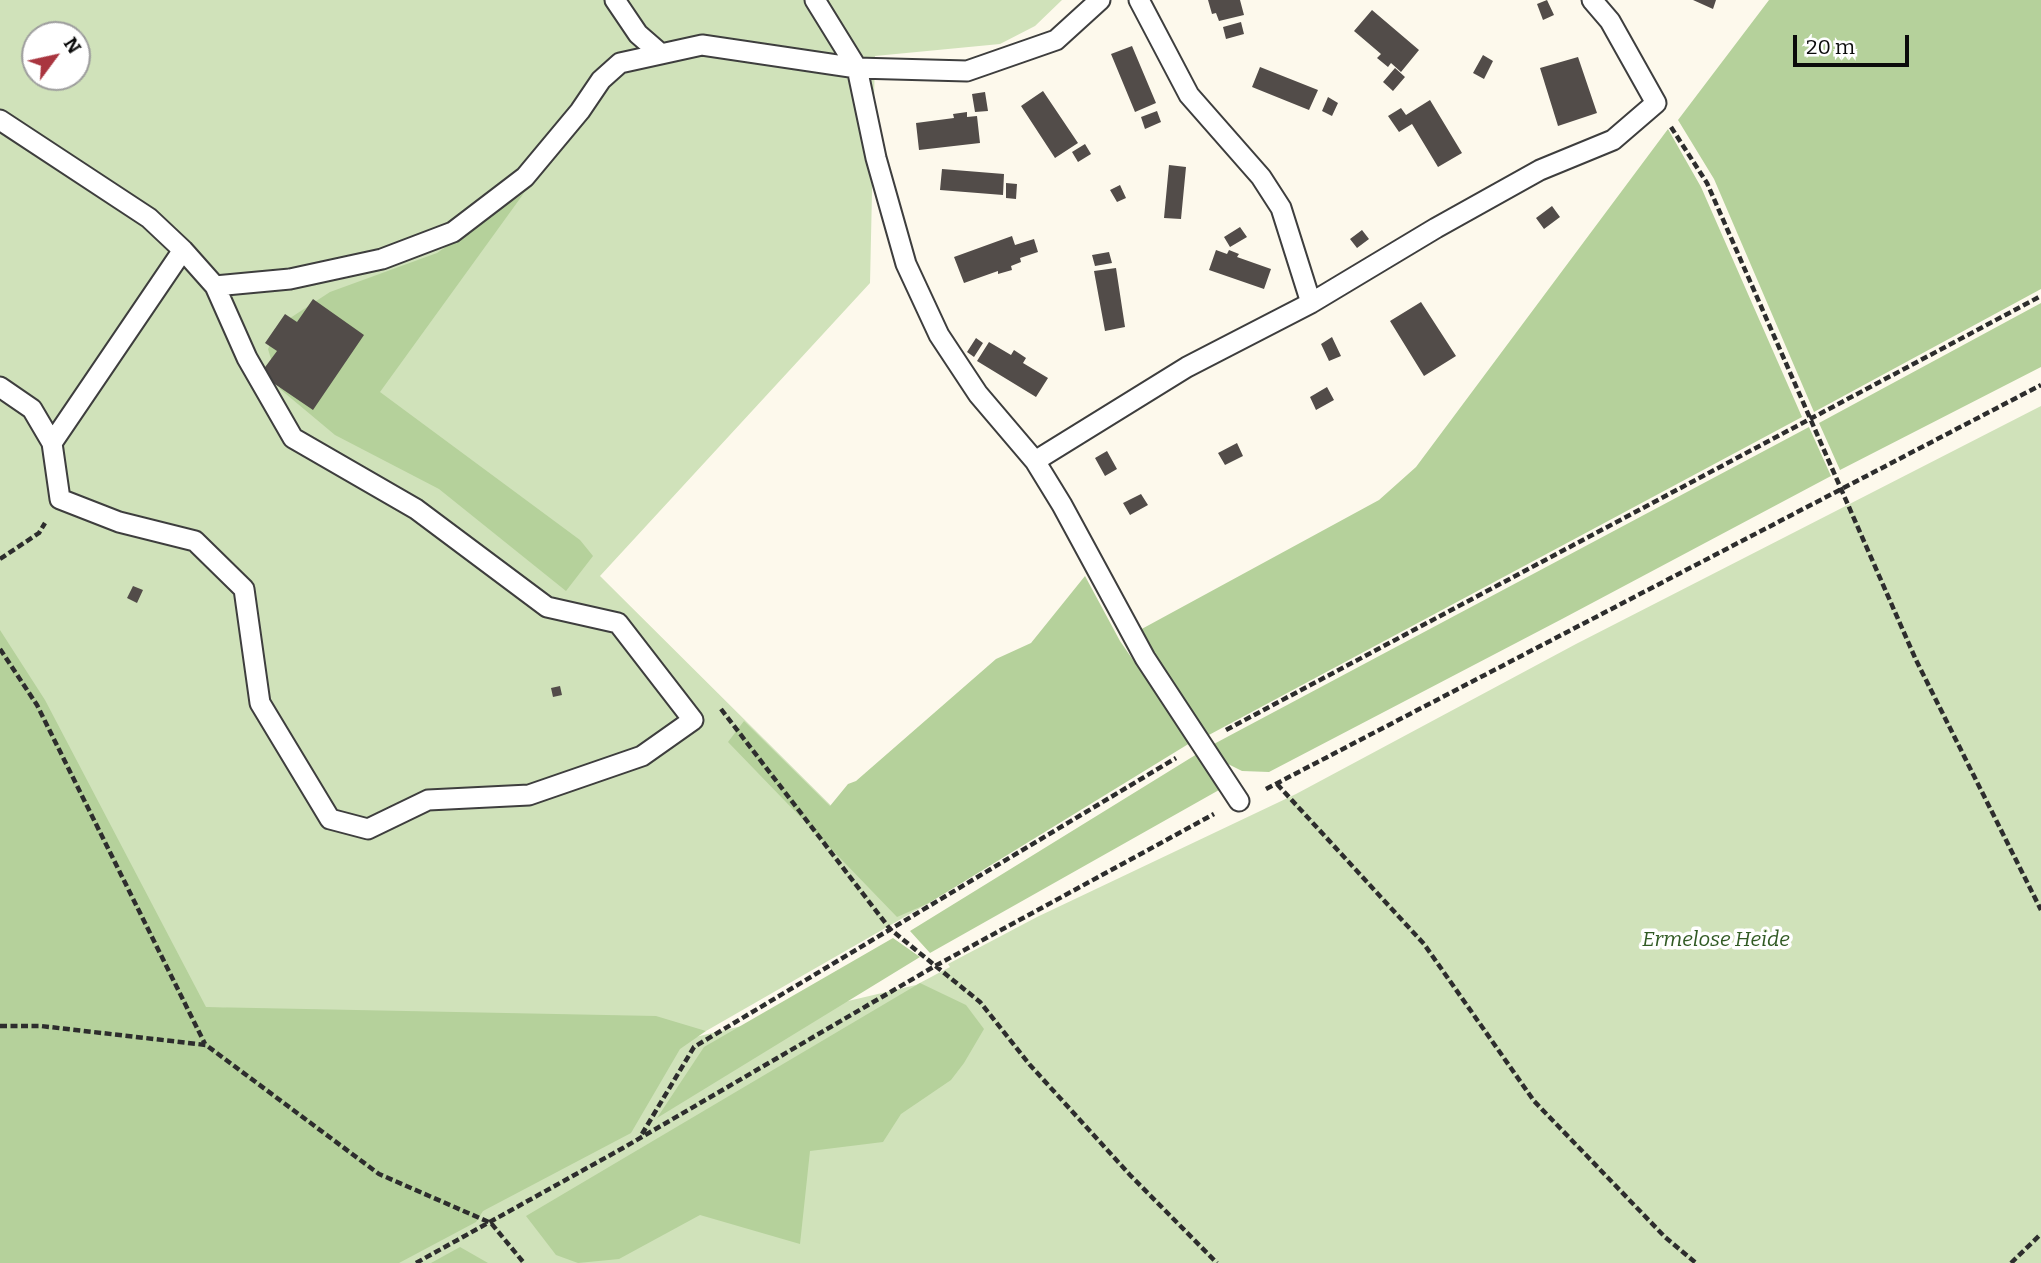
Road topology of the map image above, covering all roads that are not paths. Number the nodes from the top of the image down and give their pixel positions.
1 (615, 0) edge
2 (815, 0) edge
3 (1100, 0) edge
4 (1139, 0) edge
5 (1592, 0) edge
6 (662, 54) junction
7 (857, 68) junction
8 (0, 120) edge
9 (183, 250) junction
10 (215, 285) junction
11 (1311, 303) junction
12 (0, 387) edge
13 (52, 443) junction
14 (1035, 461) junction
15 (1238, 801) road end

1 - 6 lane
2 - 7 lane
3 - 7 lane
4 - 11 lane
5 - 11 lane
6 - 7 lane
6 - 10 lane
7 - 14 lane
8 - 9 lane
9 - 10 lane
9 - 13 lane
10 - 13 lane
11 - 14 lane
12 - 13 lane
14 - 15 lane

